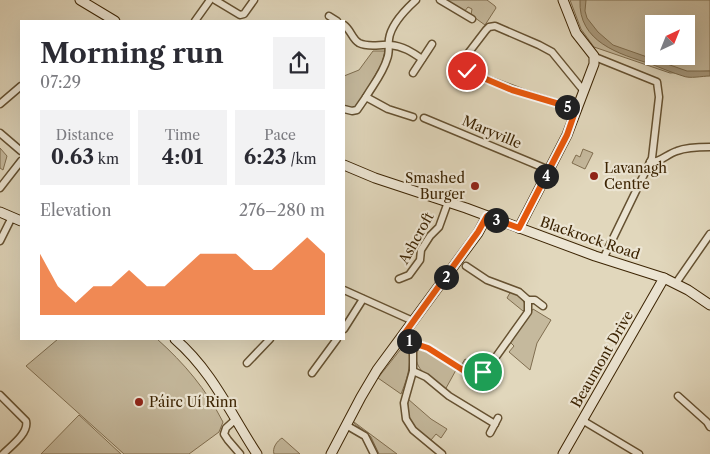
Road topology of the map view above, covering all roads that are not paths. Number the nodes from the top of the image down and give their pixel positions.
1 (80, 0) edge
2 (210, 0) edge
3 (215, 0) edge
4 (254, 0) edge
5 (416, 0) edge
6 (440, 0) edge
7 (563, 0) edge
8 (329, 16) dead end
9 (472, 19) dead end
10 (113, 20) edge
11 (196, 20) edge
12 (335, 20) edge
13 (345, 26) edge
14 (389, 44) junction
15 (432, 44) dead end
16 (594, 58) junction
17 (422, 59) junction
18 (413, 73) dead end
19 (20, 87) edge
20 (583, 90) junction
21 (366, 98) junction
22 (0, 104) edge
23 (345, 109) edge
24 (576, 109) junction
25 (413, 117) dead end
26 (424, 118) dead end
27 (0, 133) edge
28 (710, 147) edge
29 (20, 150) edge
30 (20, 162) edge
31 (650, 162) junction
32 (345, 165) edge
33 (549, 170) junction
34 (0, 188) edge
35 (448, 202) junction
36 (0, 212) edge
37 (487, 216) junction
38 (12, 217) junction
39 (20, 221) edge
40 (519, 228) junction
41 (710, 234) edge
42 (0, 241) edge
43 (603, 259) junction
44 (466, 266) dead end
45 (664, 278) junction
46 (399, 279) dead end
47 (676, 283) junction
48 (345, 290) edge
49 (363, 299) junction
50 (528, 300) junction
51 (710, 305) edge
52 (543, 306) dead end
53 (413, 321) junction
54 (345, 327) edge
55 (402, 337) junction
56 (177, 340) edge
57 (269, 340) edge
58 (336, 340) edge
59 (413, 343) junction
60 (247, 363) dead end
61 (413, 370) junction
62 (312, 373) dead end
63 (0, 394) edge
64 (678, 396) dead end
65 (236, 419) junction
66 (582, 420) junction
67 (346, 425) junction
68 (710, 427) edge
69 (490, 433) dead end
70 (3, 454) edge
71 (240, 454) edge
72 (257, 454) edge
73 (331, 454) edge
74 (374, 454) edge
75 (442, 454) edge
76 (563, 454) edge
77 (639, 454) edge

1 - 10 street
2 - 11 street
3 - 4 street
5 - 14 street
6 - 9 street
7 - 16 street
8 - 12 street
13 - 14 street
14 - 17 street
14 - 21 street
15 - 17 street
16 - 20 street
16 - 31 street
17 - 18 street
19 - 22 street
20 - 24 street
20 - 24 street
21 - 23 street
21 - 25 street
24 - 33 street
26 - 33 street, Maryville
27 - 29 street
28 - 31 street
30 - 34 street
31 - 43 street
32 - 35 street, Blackrock Road
33 - 40 street
35 - 37 street, Blackrock Road
35 - 46 street, Ashcroft
36 - 38 street
37 - 40 street, Blackrock Road
37 - 53 street
38 - 39 street
38 - 42 street
40 - 43 street, Blackrock Road
41 - 47 street
43 - 45 street, Blackrock Road
44 - 50 street
45 - 47 street, Blackrock Road
45 - 66 street, Beaumont Drive
47 - 51 street, Blackrock Road
48 - 49 street
49 - 53 street
49 - 54 street
50 - 52 street
50 - 59 street
53 - 55 street
55 - 59 street
55 - 67 street
56 - 65 street
57 - 60 street
58 - 62 street
59 - 61 street
61 - 69 street
61 - 75 street
63 - 70 street
64 - 68 street
65 - 71 street
65 - 72 street
66 - 76 street, Beaumont Drive
66 - 77 street
67 - 73 street
67 - 74 street

